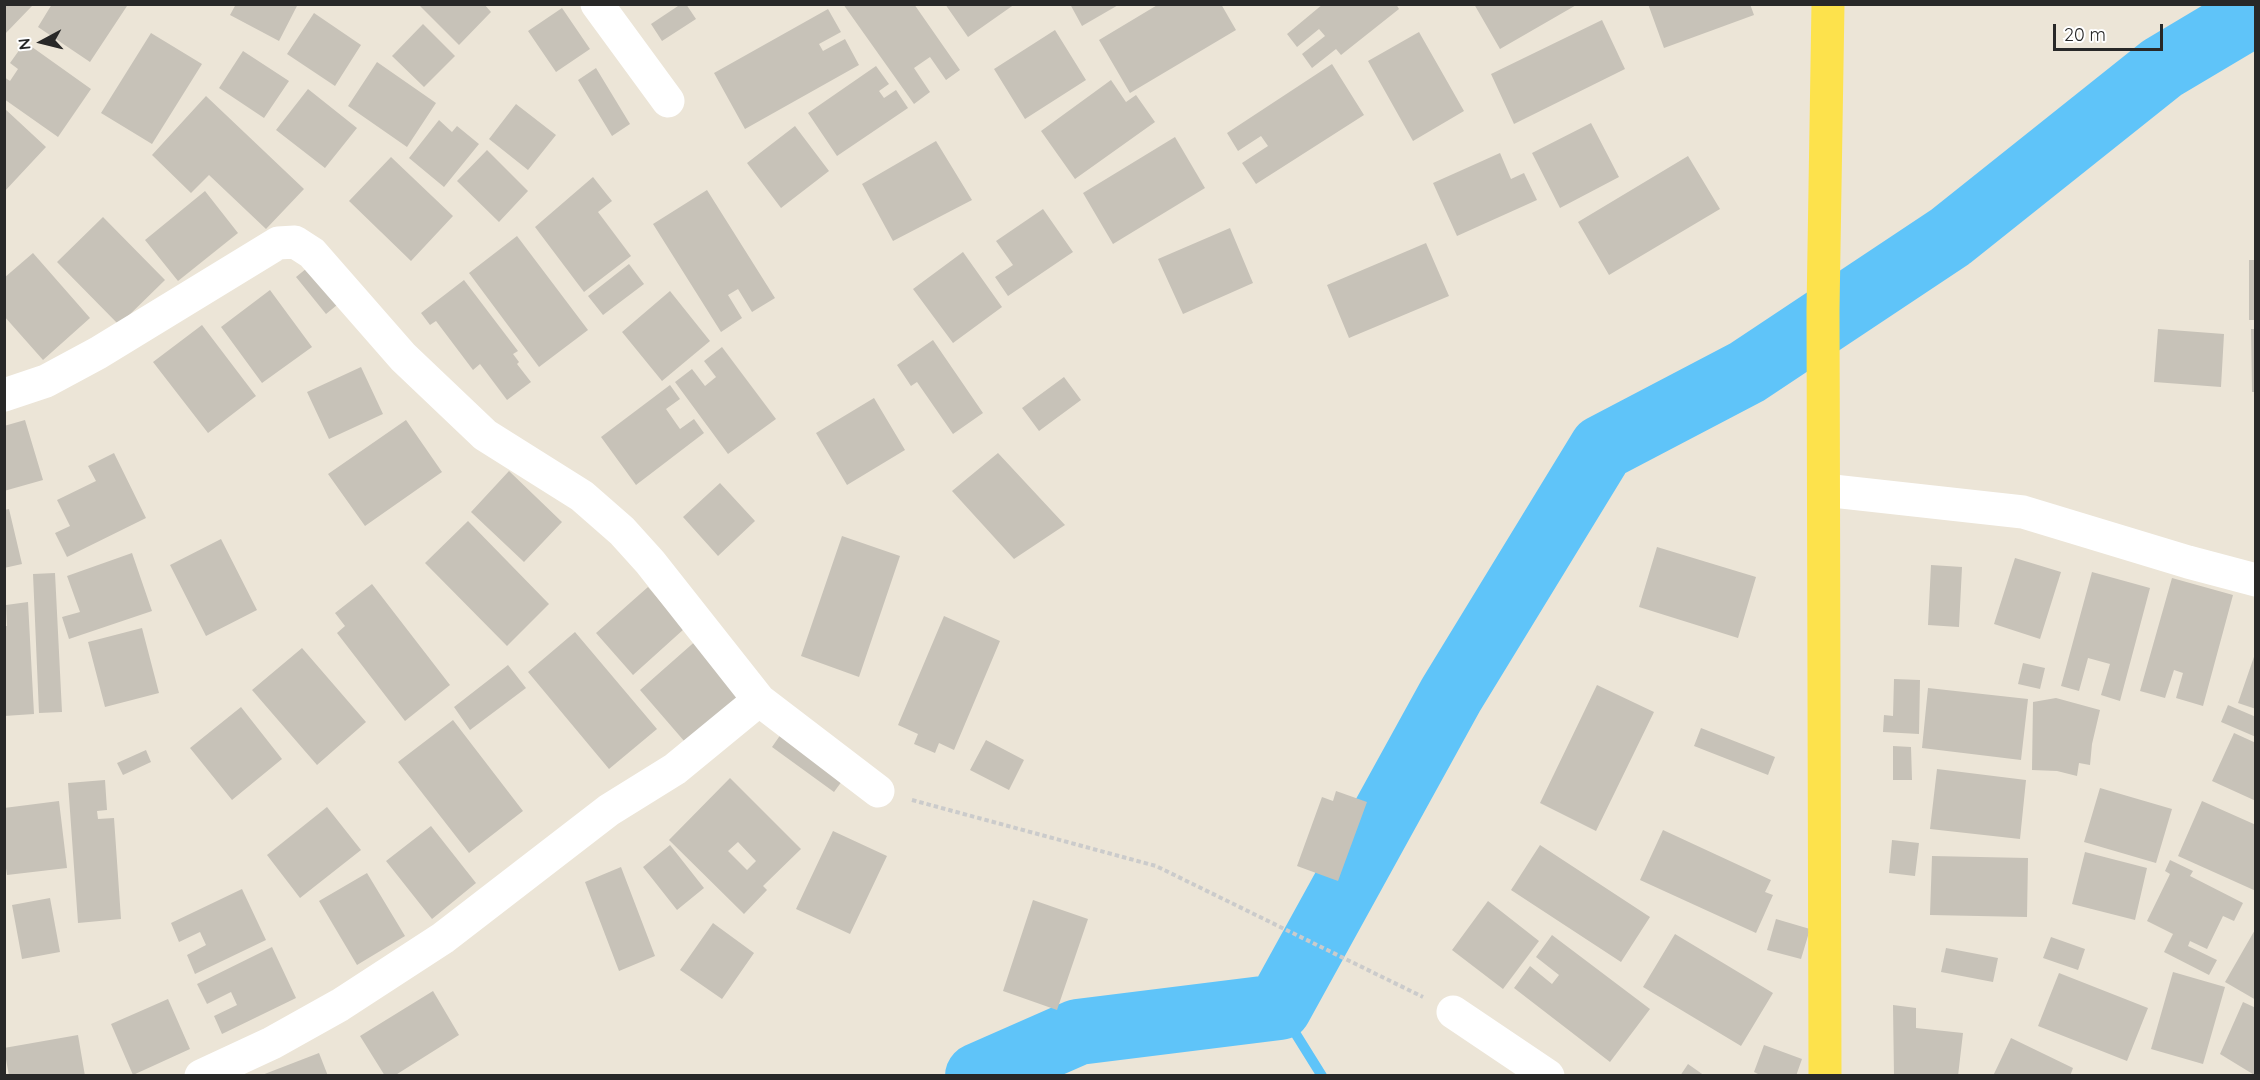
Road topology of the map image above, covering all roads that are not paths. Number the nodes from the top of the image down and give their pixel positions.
1 (597, 4) edge
2 (1828, 4) edge
3 (668, 101) dead end
4 (4, 395) edge
5 (1824, 490) junction
6 (2256, 580) edge
7 (759, 700) junction
8 (878, 791) road end
9 (1454, 1012) road end
10 (201, 1076) edge
11 (1548, 1076) edge
12 (1825, 1076) edge

1 - 3 street
2 - 5 main road
4 - 7 street
5 - 6 street
5 - 12 main road
7 - 8 street
7 - 10 street
9 - 11 street

